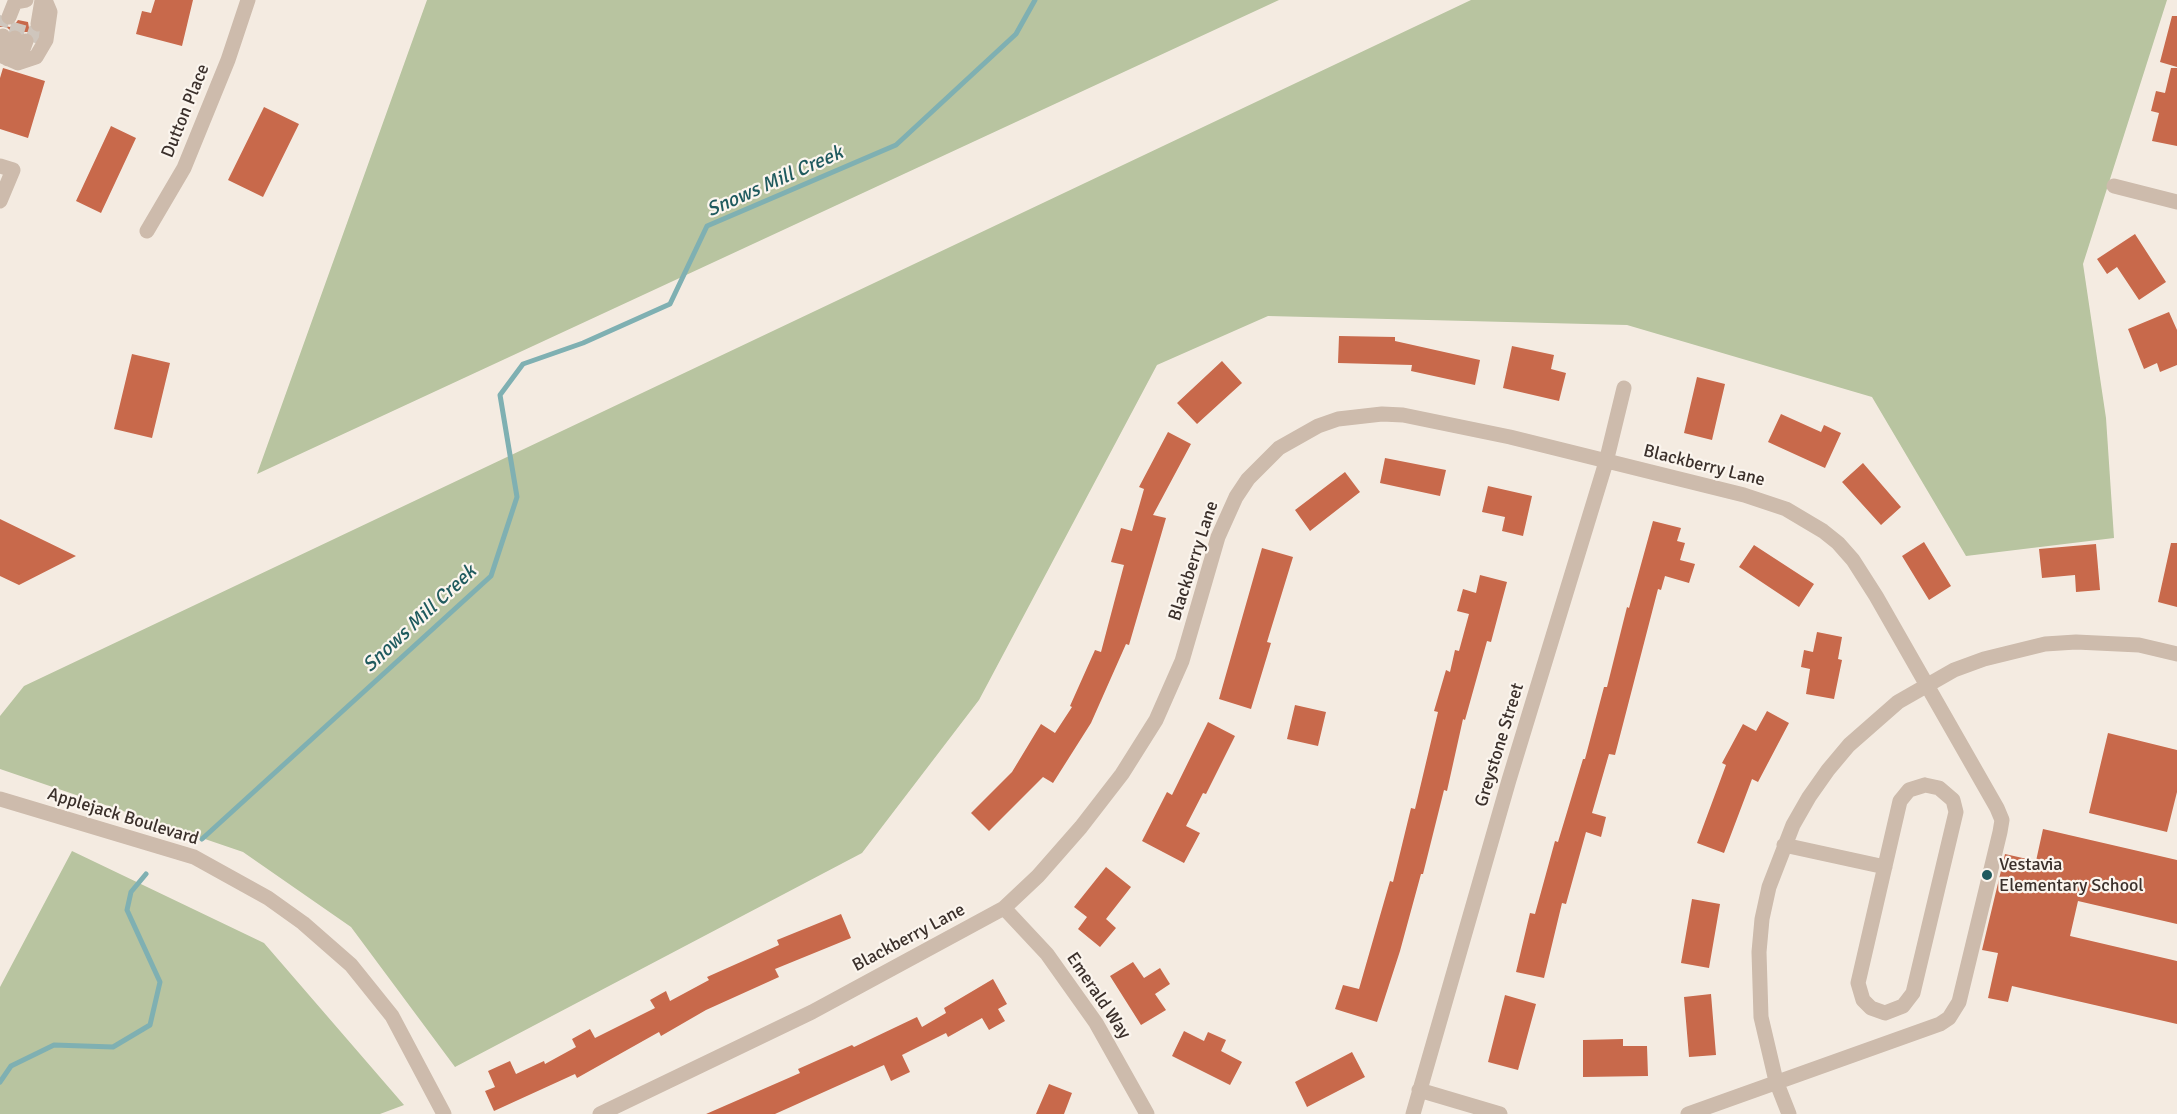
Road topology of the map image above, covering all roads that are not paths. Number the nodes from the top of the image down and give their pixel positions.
1 (36, 0) edge
2 (43, 0) edge
3 (248, 0) edge
4 (22, 1) edge
5 (20, 20) junction
6 (15, 40) tunnel mouth
7 (13, 59) edge
8 (0, 166) edge
9 (2114, 186) dead end
10 (0, 201) edge
11 (2177, 202) edge
12 (147, 231) dead end
13 (1624, 388) dead end
14 (1606, 462) junction
15 (2177, 654) edge
16 (1926, 684) junction
17 (0, 799) edge
18 (1784, 845) junction
19 (1885, 867) junction
20 (1005, 908) junction
21 (1776, 1081) junction
22 (1419, 1090) junction
23 (444, 1114) edge
24 (600, 1114) edge
25 (1147, 1114) edge
26 (1413, 1114) edge
27 (1500, 1114) edge
28 (1688, 1114) edge
29 (1789, 1114) edge

1 - 5 street
2 - 5 street
2 - 7 street
3 - 12 street, Dutton Place
4 - 5 street
6 - 7 street
8 - 10 street
9 - 11 street
13 - 14 street, Greystone Street
14 - 16 street, Blackberry Lane
14 - 20 street, Blackberry Lane
14 - 22 street, Greystone Street
15 - 16 street
16 - 18 street
16 - 21 street, Blackberry Lane
17 - 23 street, Applejack Boulevard
18 - 19 street
18 - 21 street
19 - 19 street
20 - 24 street, Blackberry Lane
20 - 25 street, Emerald Way
21 - 28 street, Blackberry Lane
21 - 29 street
22 - 26 street, Greystone Street
22 - 27 street

